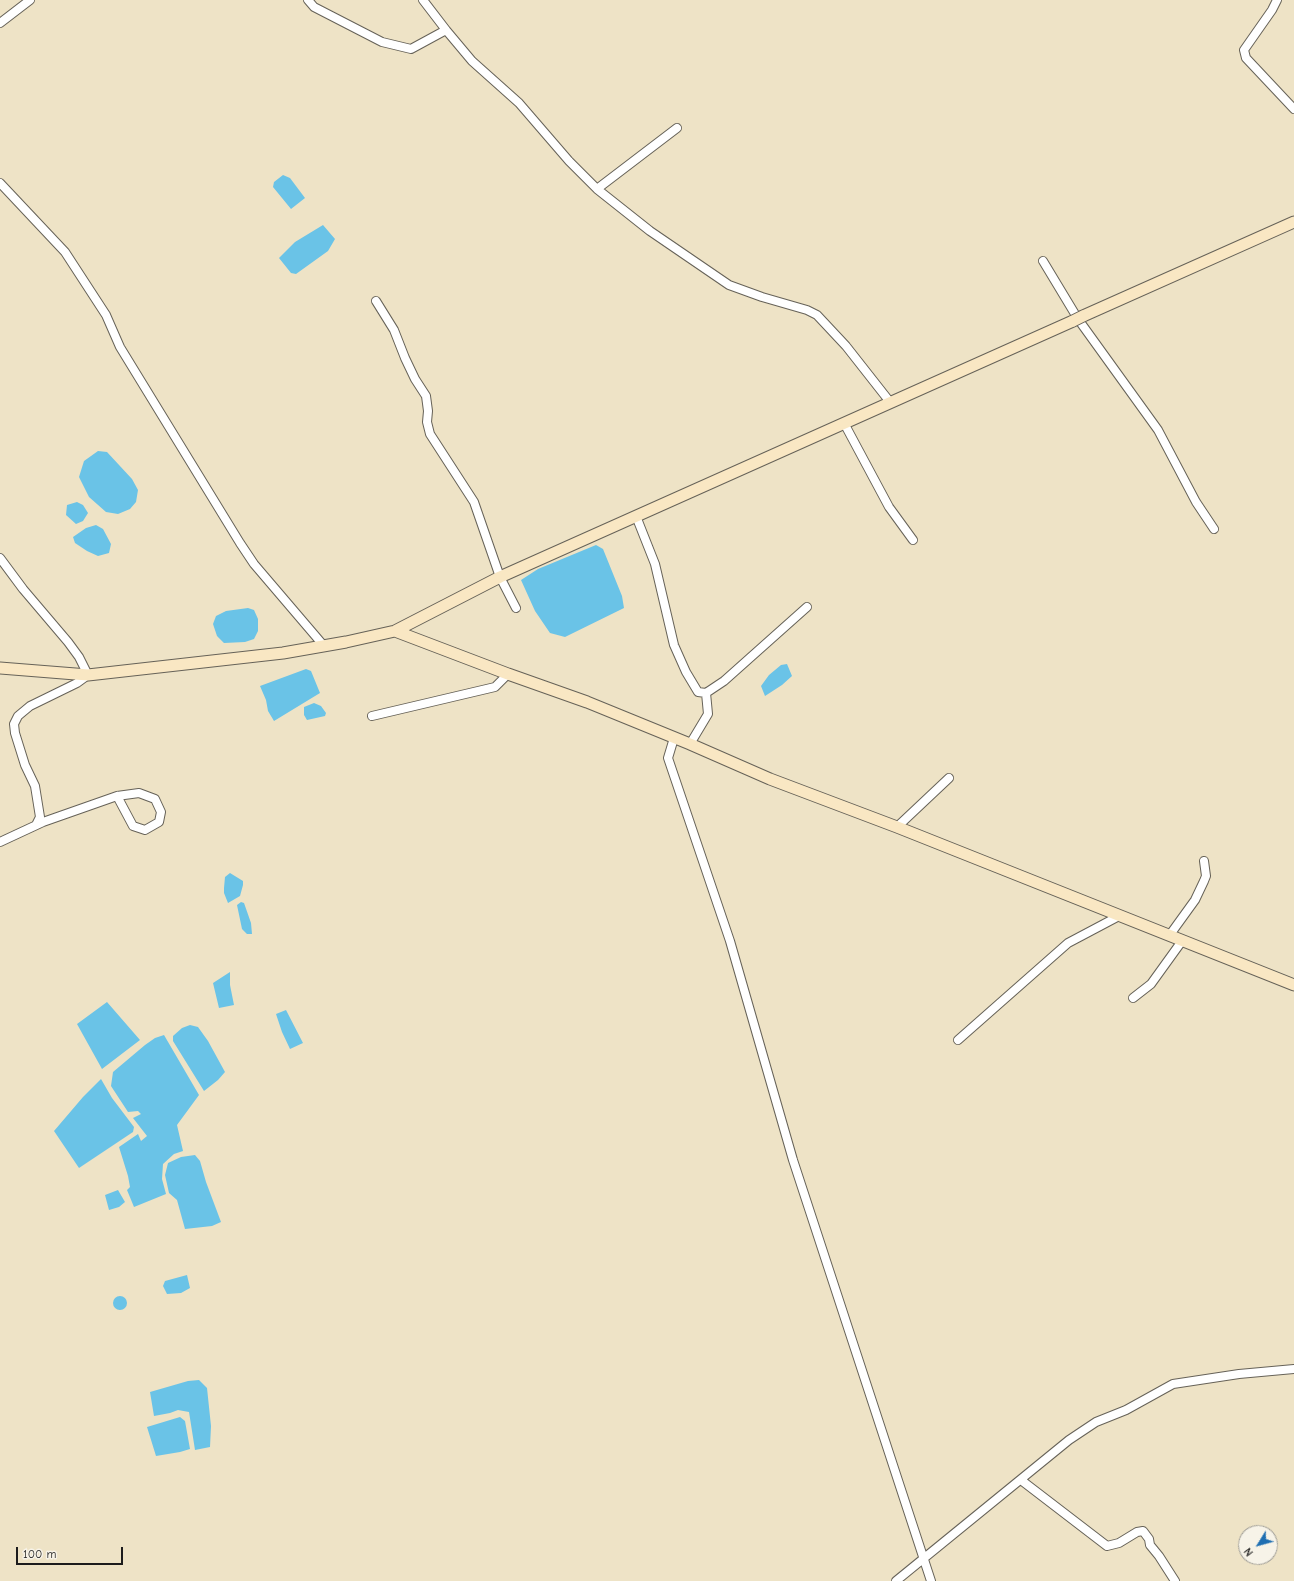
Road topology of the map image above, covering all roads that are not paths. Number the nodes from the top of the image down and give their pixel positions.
1 (30, 0) edge
2 (308, 0) edge
3 (422, 0) edge
4 (1277, 0) edge
5 (0, 23) edge
6 (446, 30) junction
7 (1294, 109) edge
8 (677, 128) dead end
9 (0, 183) edge
10 (597, 189) junction
11 (1294, 222) edge
12 (1043, 261) dead end
13 (376, 301) dead end
14 (890, 402) junction
15 (844, 423) junction
16 (636, 516) junction
17 (1214, 529) dead end
18 (913, 540) dead end
19 (0, 558) edge
20 (500, 577) junction
21 (807, 607) dead end
22 (516, 608) dead end
23 (395, 631) junction
24 (324, 646) junction
25 (0, 668) edge
26 (508, 674) junction
27 (88, 675) junction
28 (706, 693) junction
29 (372, 716) dead end
30 (674, 738) junction
31 (690, 744) junction
32 (949, 778) dead end
33 (117, 796) junction
34 (36, 825) junction
35 (897, 827) junction
36 (0, 842) edge
37 (1204, 862) dead end
38 (1120, 916) junction
39 (1169, 936) junction
40 (1182, 941) junction
41 (1294, 986) edge
42 (1133, 998) dead end
43 (958, 1040) dead end
44 (1294, 1369) edge
45 (1021, 1480) junction
46 (924, 1558) junction
47 (896, 1581) edge
48 (931, 1581) edge
49 (1175, 1581) edge

1 - 5 street
2 - 6 street
3 - 6 street
4 - 7 street
6 - 10 street
8 - 10 street
9 - 24 street
10 - 14 street
11 - 14 main road, bridge
12 - 17 street
13 - 20 street
14 - 15 main road
15 - 16 main road
15 - 18 street
16 - 20 main road
16 - 28 street
19 - 27 street
20 - 22 street
20 - 23 main road
21 - 28 street
23 - 24 main road
23 - 26 main road
24 - 27 main road
25 - 27 main road
26 - 29 street
26 - 30 main road
27 - 34 street
28 - 31 street
30 - 31 main road
30 - 46 street
31 - 35 main road
32 - 35 street
33 - 33 street
33 - 34 street
34 - 36 street
35 - 38 main road
37 - 39 street
38 - 39 main road
38 - 43 street
39 - 40 main road
40 - 41 main road
40 - 42 street
44 - 45 street
45 - 46 street
45 - 49 street
46 - 47 street
46 - 48 street

